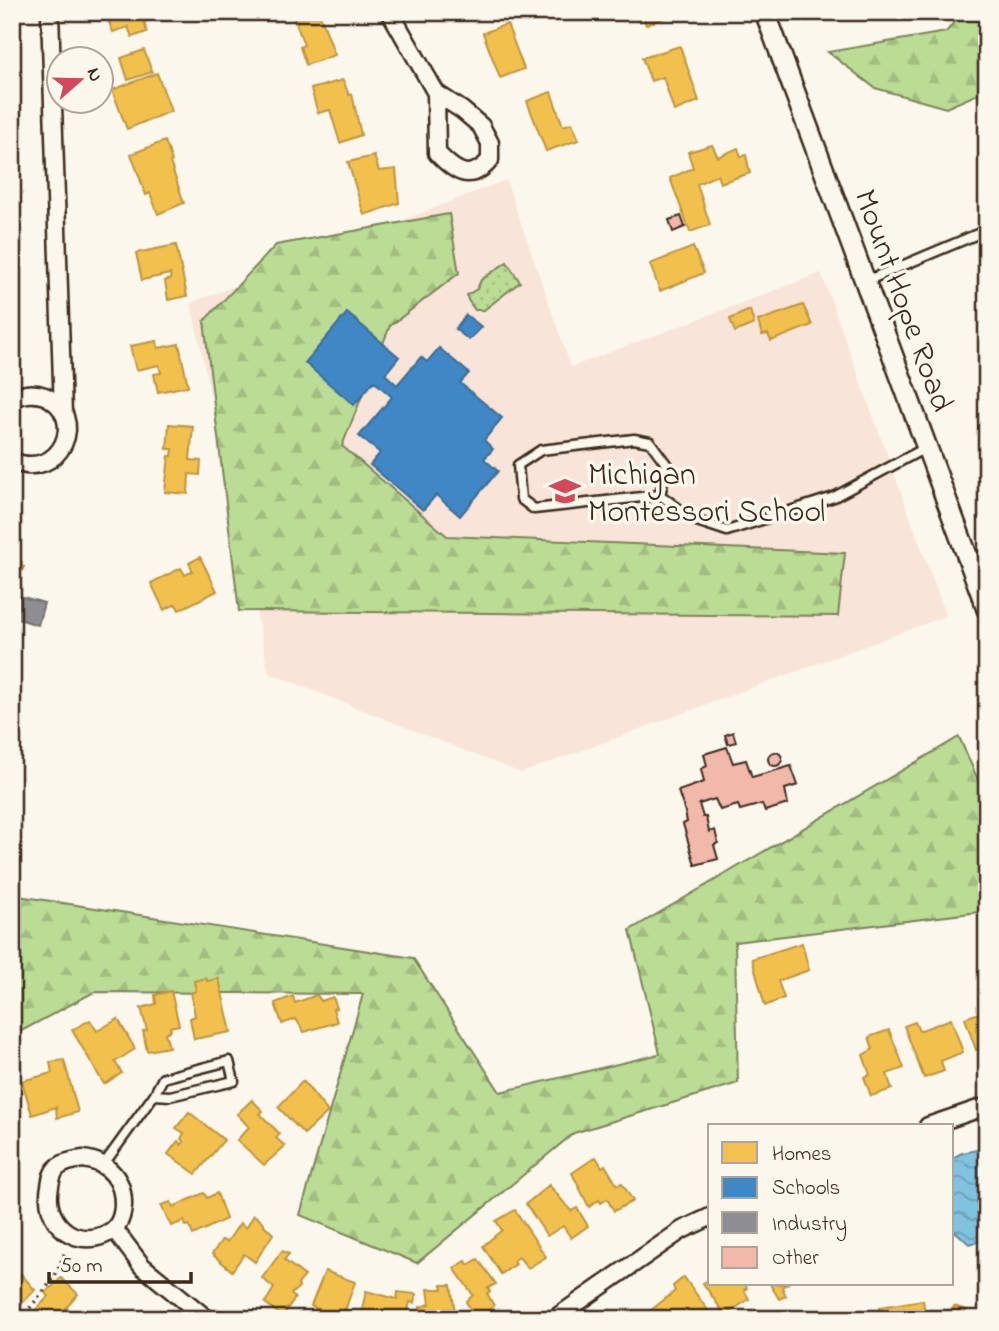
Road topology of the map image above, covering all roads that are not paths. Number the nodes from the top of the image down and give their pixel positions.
1 (50, 12) edge
2 (390, 12) edge
3 (765, 12) edge
4 (436, 93) junction
5 (987, 230) edge
6 (866, 281) junction
7 (12, 399) edge
8 (62, 413) junction
9 (928, 447) junction
10 (12, 461) edge
11 (660, 495) junction
12 (987, 609) edge
13 (154, 1095) junction
14 (987, 1106) edge
15 (934, 1124) edge
16 (104, 1164) junction
17 (708, 1218) edge
18 (115, 1230) junction
19 (207, 1319) edge
20 (554, 1319) edge

1 - 8 street
2 - 4 street
3 - 6 street, Mount Hope Road
4 - 4 street
5 - 6 lane
6 - 9 street, Mount Hope Road
7 - 8 street
8 - 10 street
9 - 11 lane
9 - 12 street, Mount Hope Road
11 - 11 lane
13 - 13 lane
13 - 16 lane
14 - 15 street
16 - 18 street
16 - 18 street
17 - 20 street
18 - 19 street

